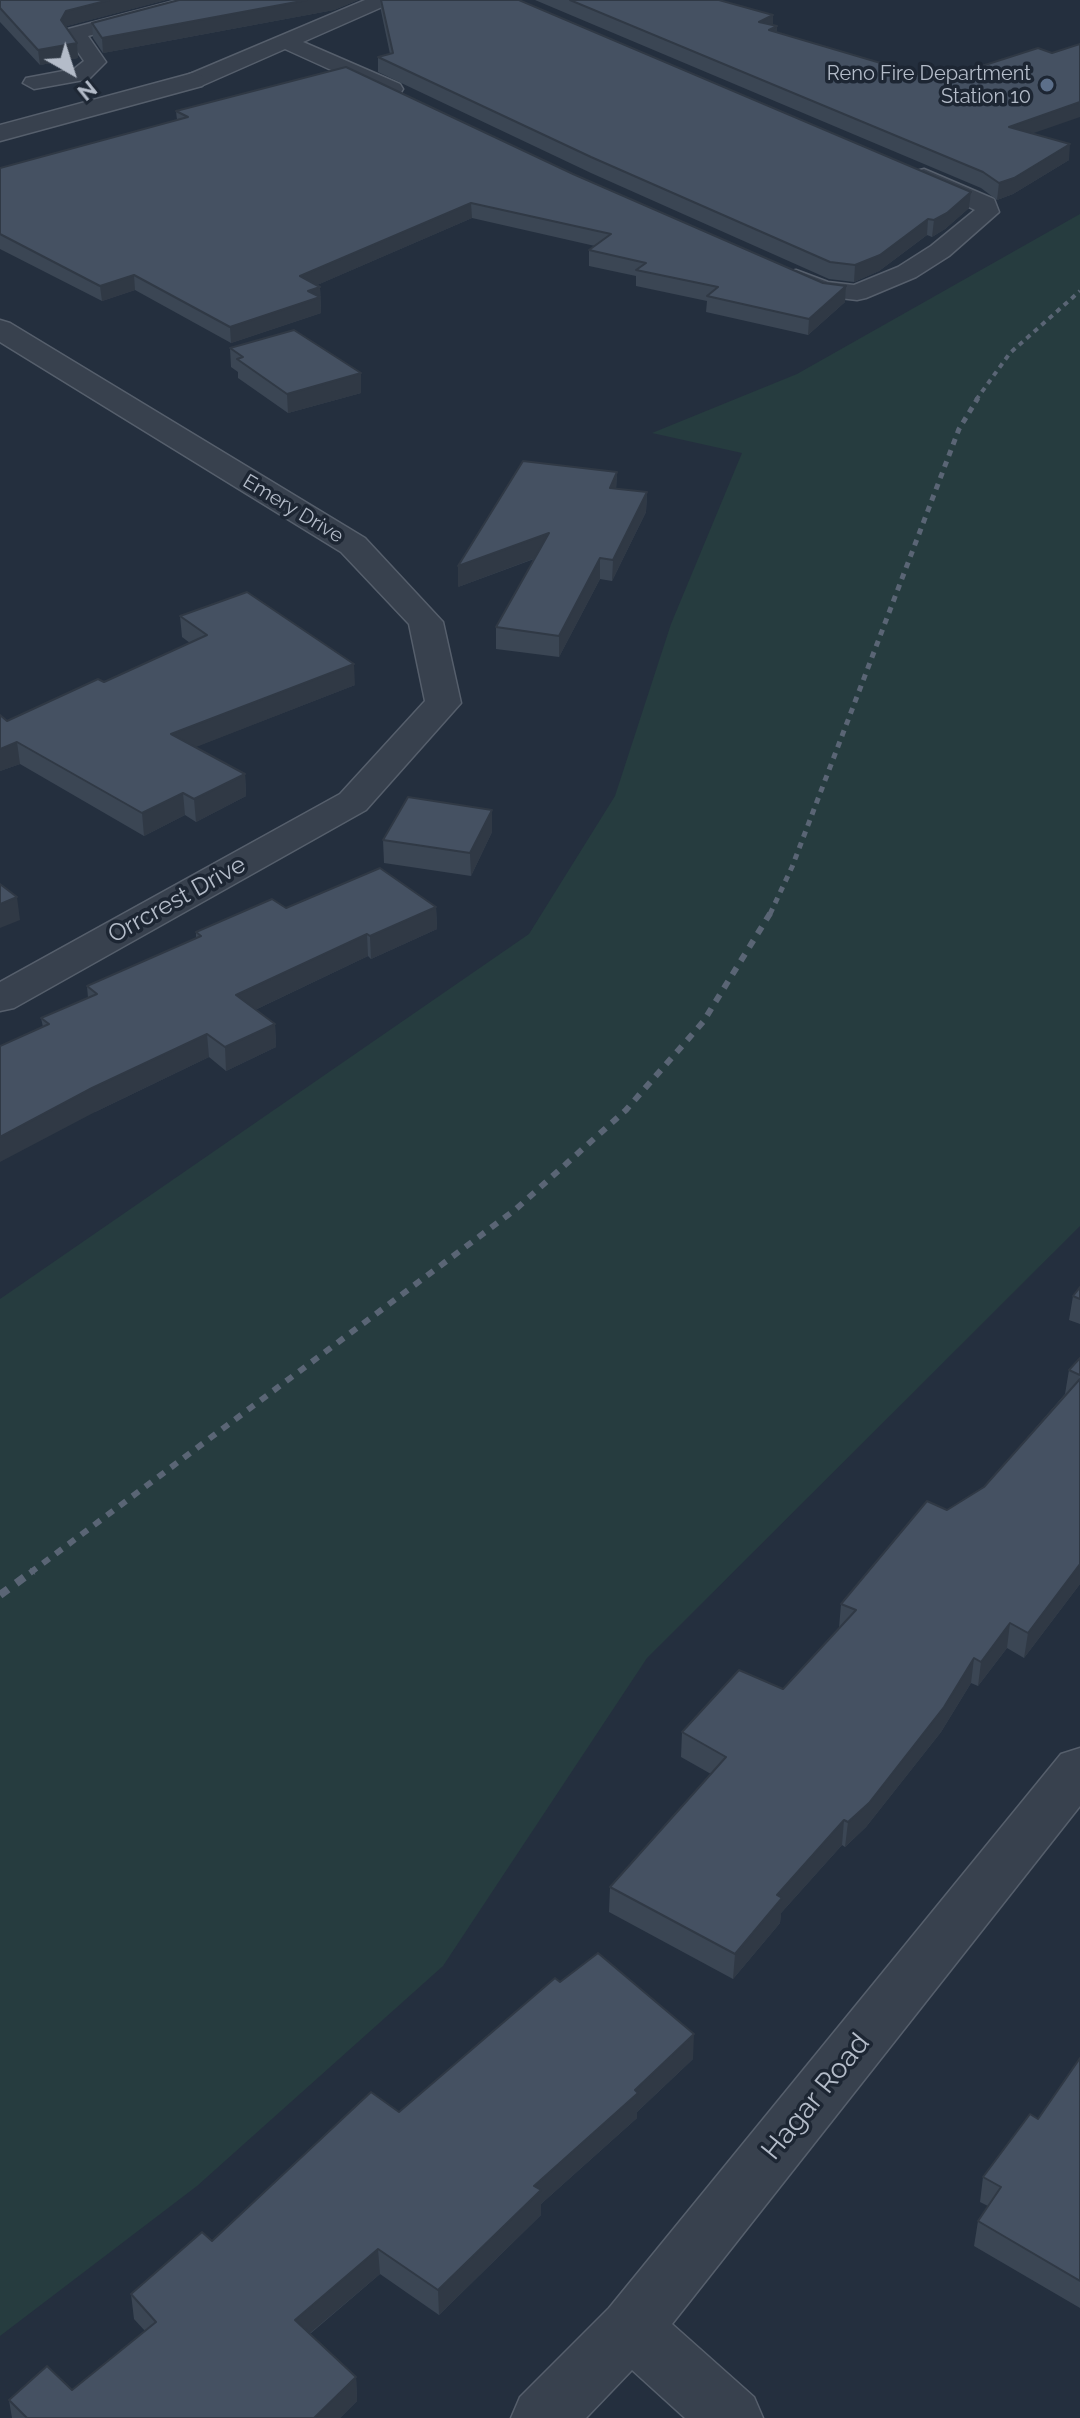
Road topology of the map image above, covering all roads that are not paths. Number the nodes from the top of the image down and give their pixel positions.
1 (202, 0) edge
2 (382, 0) edge
3 (286, 42) junction
4 (193, 81) joint
5 (34, 83) dead end
6 (417, 100) edge
7 (0, 133) edge
8 (909, 170) edge
9 (775, 268) edge
10 (0, 329) edge
11 (353, 802) joint
12 (0, 999) edge
13 (1080, 1768) edge
14 (631, 2328) junction
15 (543, 2418) edge
16 (731, 2418) edge

1 - 5 lane
2 - 3 lane
3 - 4 lane
3 - 6 lane
4 - 7 street
8 - 9 lane
10 - 11 street, Emery Drive
11 - 12 street, Orrcrest Drive
13 - 14 street, Hagar Road
14 - 15 street, Hagar Road
14 - 16 street

